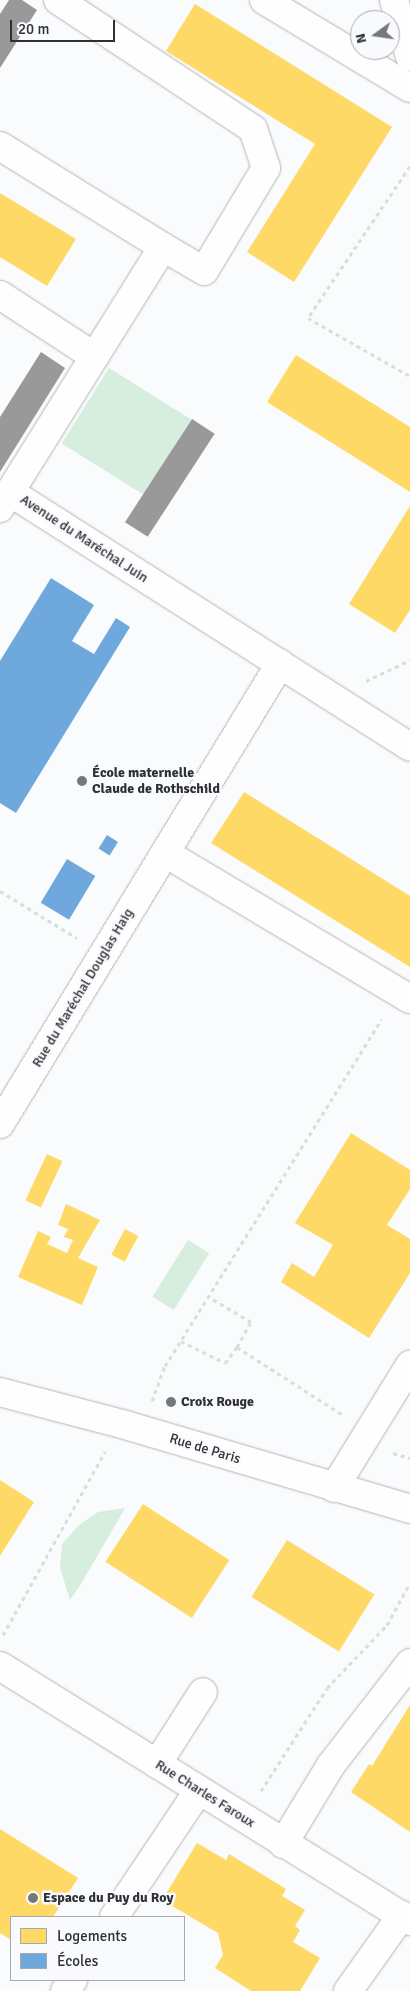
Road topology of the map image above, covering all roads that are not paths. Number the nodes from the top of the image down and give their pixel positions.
1 (58, 0) edge
2 (264, 0) edge
3 (394, 0) edge
4 (410, 57) edge
5 (410, 88) edge
6 (0, 146) edge
7 (163, 247) junction
8 (0, 295) edge
9 (94, 357) junction
10 (5, 500) edge
11 (280, 664) junction
12 (410, 747) edge
13 (165, 853) junction
14 (404, 996) edge
15 (2, 1116) edge
16 (410, 1365) edge
17 (0, 1392) edge
18 (334, 1488) junction
19 (410, 1508) edge
20 (410, 1663) edge
21 (0, 1666) edge
22 (202, 1692) dead end
23 (157, 1764) junction
24 (199, 1790) junction
25 (283, 1844) junction
26 (115, 1916) edge
27 (406, 1918) edge
28 (348, 1991) edge

1 - 7 street
2 - 5 street
3 - 4 street
6 - 7 street
7 - 9 street, Avenue du Maréchal Juin
8 - 9 street
9 - 10 street, Avenue du Maréchal Juin
10 - 11 street, Avenue du Maréchal Juin
11 - 12 street, Avenue du Maréchal Juin
11 - 13 street, Rue du Maréchal Douglas Haig
13 - 14 street
13 - 15 street, Rue du Maréchal Douglas Haig
16 - 18 street
17 - 18 street, Rue de Paris
18 - 19 street, Rue de Paris
20 - 25 street
21 - 23 street, Rue Charles Faroux
22 - 23 street
23 - 24 street, Rue Charles Faroux
24 - 25 street, Rue Charles Faroux
24 - 26 street
25 - 27 street, Rue Charles Faroux
27 - 28 street

